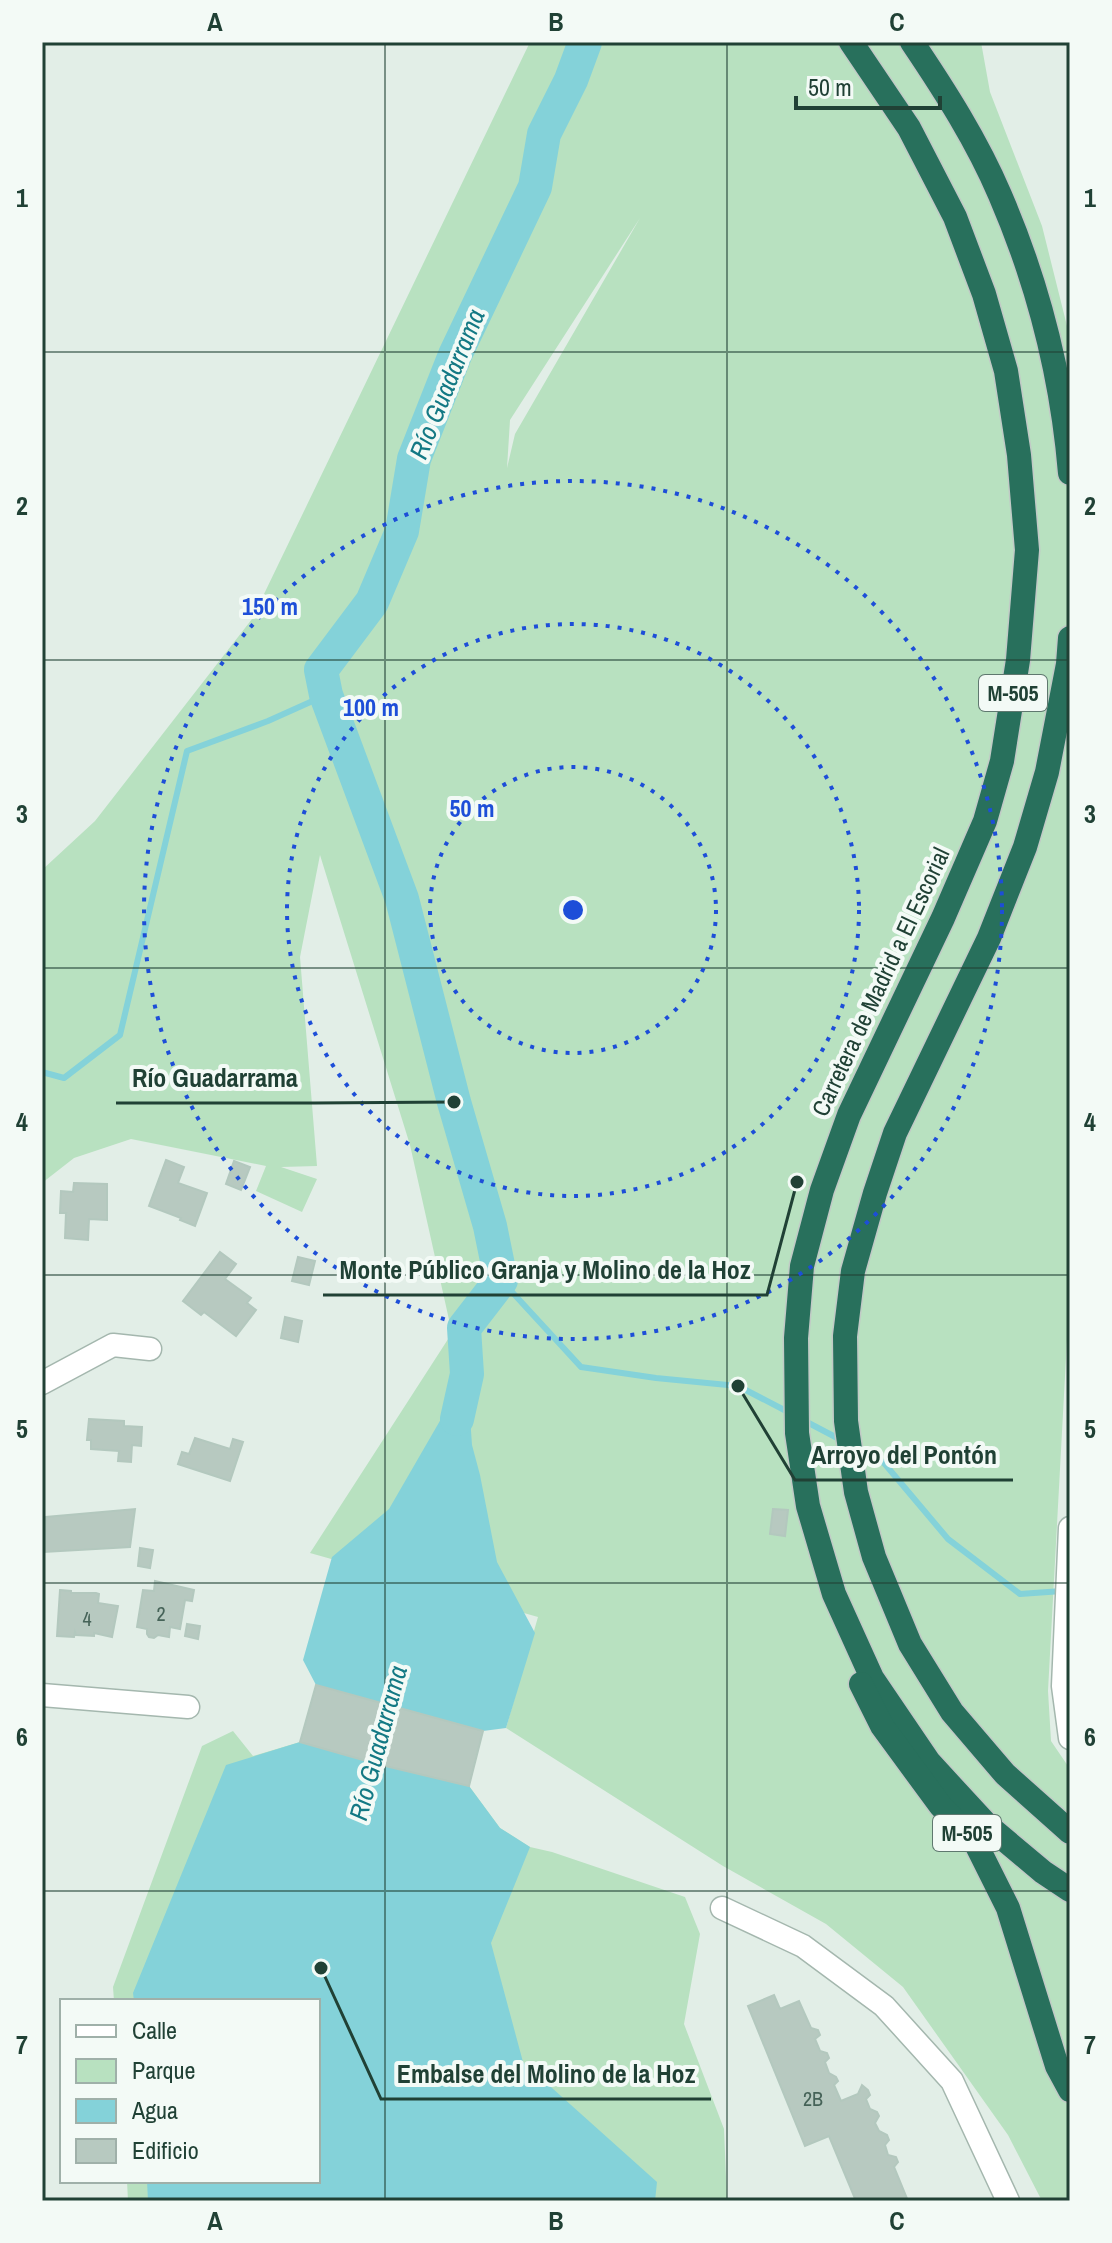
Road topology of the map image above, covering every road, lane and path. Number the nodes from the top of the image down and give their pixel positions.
1 (912, 42) edge
2 (852, 44) edge
3 (1070, 473) edge
4 (1070, 638) edge
5 (150, 1349) dead end
6 (42, 1383) edge
7 (1069, 1537) edge
8 (834, 1594) junction
9 (42, 1695) edge
10 (188, 1707) dead end
11 (1070, 1738) edge
12 (1070, 1832) edge
13 (1070, 1890) edge
14 (722, 1908) dead end
15 (1070, 2090) edge
16 (1008, 2201) edge

1 - 3 highway
2 - 8 highway, Carretera de Madrid a El Escorial / M-505
4 - 12 highway, M-505
5 - 6 street
7 - 11 street
8 - 13 highway, Carretera de Madrid a El Escorial / M-505
8 - 15 highway, M-505
9 - 10 street
14 - 16 street

